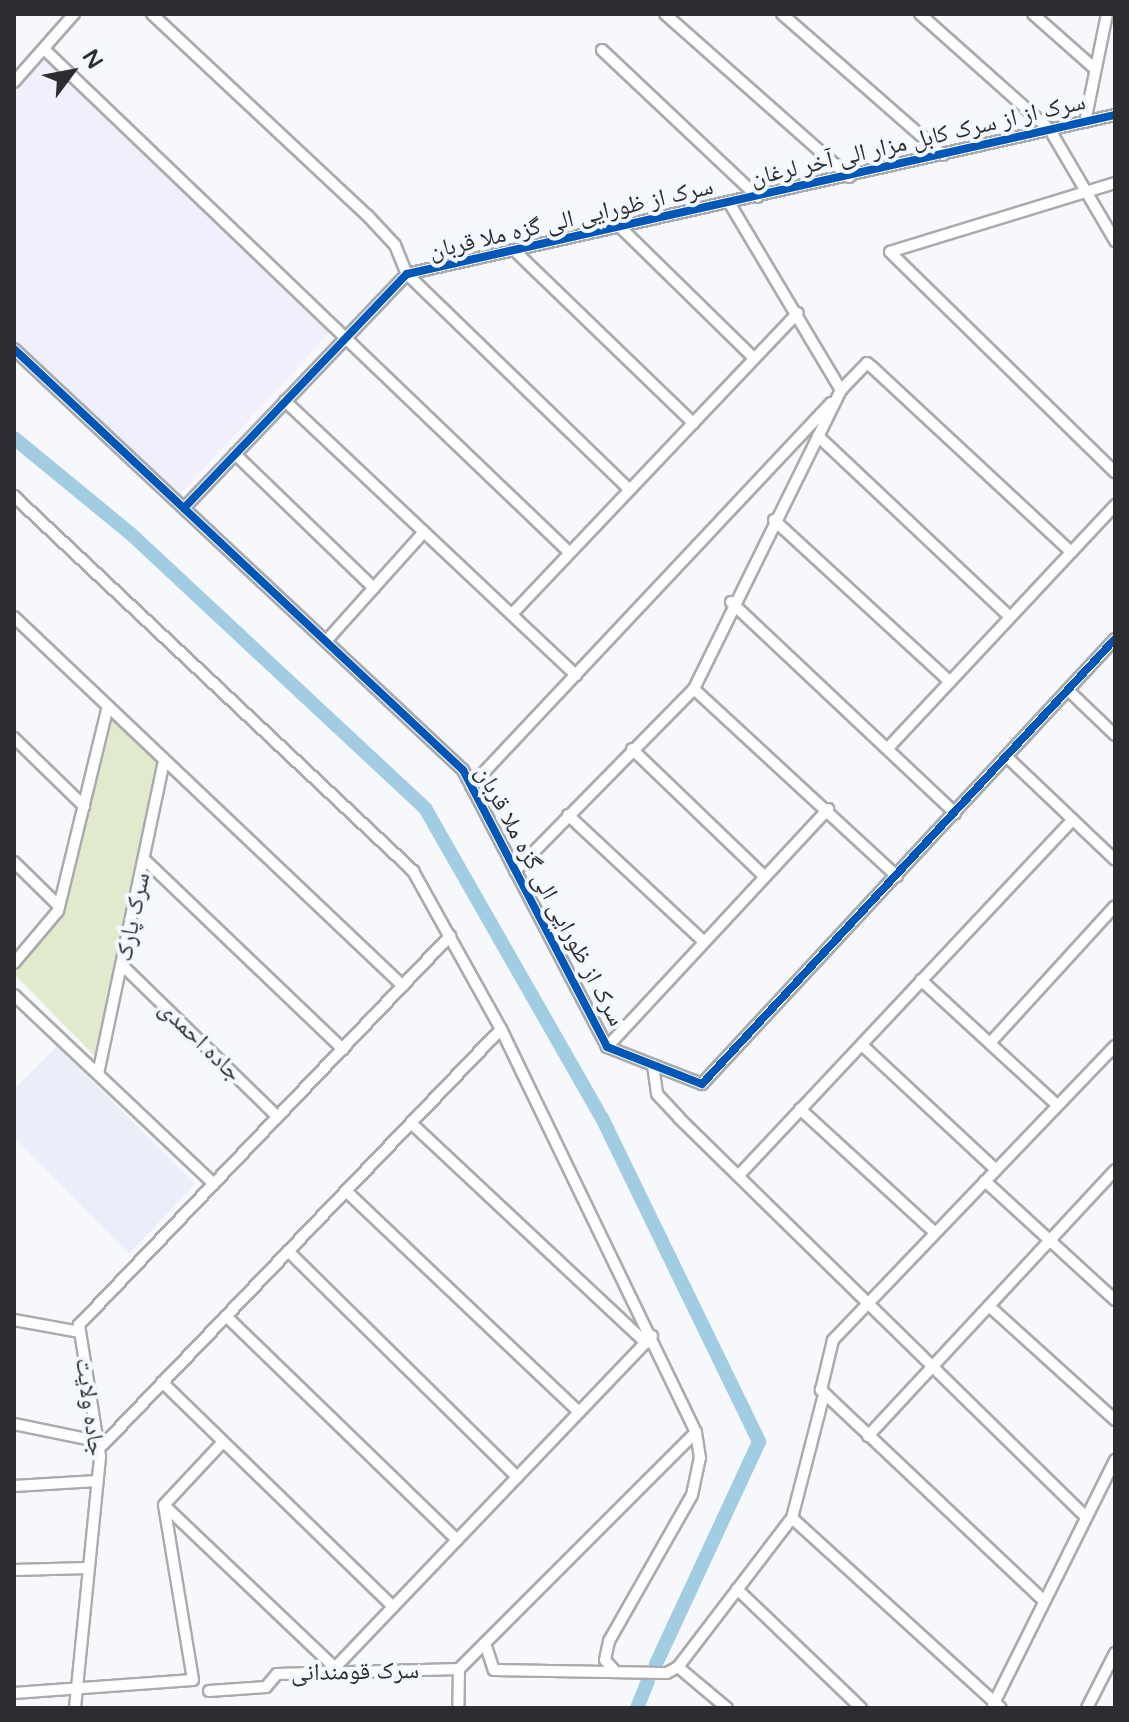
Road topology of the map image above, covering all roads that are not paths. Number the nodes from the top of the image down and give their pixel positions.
1 (74, 14) edge
2 (152, 14) edge
3 (665, 14) edge
4 (782, 14) edge
5 (920, 14) edge
6 (1033, 14) edge
7 (1107, 14) edge
8 (44, 49) junction
9 (602, 50) dead end
10 (1093, 67) junction
11 (14, 82) edge
12 (1115, 115) edge
13 (1085, 122) junction
14 (1050, 130) junction
15 (943, 155) junction
16 (849, 177) junction
17 (1115, 183) edge
18 (1086, 189) junction
19 (758, 197) junction
20 (730, 204) junction
21 (619, 226) junction
22 (1115, 241) edge
23 (515, 251) junction
24 (407, 274) junction
25 (798, 313) junction
26 (346, 336) junction
27 (14, 349) edge
28 (754, 358) junction
29 (839, 393) junction
30 (285, 401) junction
31 (693, 423) junction
32 (818, 436) junction
33 (235, 454) junction
34 (1115, 472) edge
35 (630, 490) junction
36 (14, 496) edge
37 (1115, 505) edge
38 (184, 508) junction
39 (774, 520) junction
40 (424, 532) junction
41 (1071, 552) junction
42 (570, 553) junction
43 (374, 588) junction
44 (731, 602) junction
45 (512, 614) junction
46 (14, 617) edge
47 (1010, 617) junction
48 (1115, 639) edge
49 (327, 640) junction
50 (576, 675) junction
51 (950, 682) junction
52 (694, 689) junction
53 (1068, 690) junction
54 (108, 706) junction
55 (1115, 735) edge
56 (14, 738) edge
57 (888, 748) junction
58 (632, 749) junction
59 (1007, 757) junction
60 (164, 760) junction
61 (471, 786) junction
62 (84, 806) junction
63 (828, 809) junction
64 (955, 813) junction
65 (568, 815) junction
66 (1073, 820) junction
67 (145, 860) junction
68 (1115, 860) edge
69 (14, 862) edge
70 (515, 871) junction
71 (764, 876) junction
72 (897, 876) junction
73 (59, 906) junction
74 (1115, 906) edge
75 (450, 936) junction
76 (704, 942) junction
77 (14, 963) edge
78 (122, 965) junction
79 (921, 980) junction
80 (403, 986) junction
81 (14, 995) edge
82 (501, 1029) junction
83 (990, 1043) junction
84 (862, 1045) junction
85 (607, 1047) junction
86 (1110, 1048) edge
87 (343, 1049) junction
88 (1115, 1059) edge
89 (653, 1065) junction
90 (98, 1074) junction
91 (1056, 1104) junction
92 (800, 1109) junction
93 (277, 1116) junction
94 (411, 1123) junction
95 (996, 1170) junction
96 (1115, 1170) edge
97 (740, 1174) junction
98 (985, 1181) junction
99 (1111, 1182) edge
100 (214, 1184) junction
101 (346, 1191) junction
102 (934, 1232) junction
103 (1050, 1240) junction
104 (288, 1251) junction
105 (1115, 1300) edge
106 (868, 1303) junction
107 (989, 1306) junction
108 (226, 1316) junction
109 (14, 1320) edge
110 (80, 1332) junction
111 (649, 1339) junction
112 (928, 1369) junction
113 (162, 1382) junction
114 (823, 1398) junction
115 (579, 1412) junction
116 (1115, 1420) edge
117 (14, 1424) edge
118 (696, 1432) junction
119 (868, 1436) junction
120 (223, 1442) junction
121 (98, 1445) junction
122 (1115, 1460) edge
123 (517, 1477) junction
124 (97, 1481) junction
125 (14, 1486) edge
126 (164, 1505) junction
127 (1085, 1516) junction
128 (792, 1518) junction
129 (457, 1540) junction
130 (88, 1568) junction
131 (14, 1570) edge
132 (737, 1589) junction
133 (1043, 1600) junction
134 (393, 1607) junction
135 (485, 1643) junction
136 (1115, 1653) edge
137 (678, 1667) junction
138 (459, 1669) junction
139 (614, 1670) junction
140 (331, 1671) junction
141 (77, 1684) junction
142 (209, 1691) dead end
143 (14, 1693) edge
144 (996, 1706) edge
145 (75, 1708) edge
146 (458, 1708) edge
147 (727, 1708) edge
148 (861, 1708) edge
149 (1087, 1708) edge

1 - 8 street
2 - 24 street
3 - 16 street
4 - 15 street
5 - 14 street
6 - 10 street
7 - 10 street
8 - 11 street
8 - 26 street
9 - 19 street
10 - 13 street
12 - 13 street, سرک از از سرک کابل مزار الی آخر لرغان
13 - 14 street, سرک از از سرک کابل مزار الی آخر لرغان
14 - 15 street, سرک از از سرک کابل مزار الی آخر لرغان
14 - 18 street
15 - 16 street, سرک از از سرک کابل مزار الی آخر لرغان
16 - 19 street, سرک از از سرک کابل مزار الی آخر لرغان
17 - 18 street
18 - 22 street
18 - 34 street
19 - 20 street, سرک از از سرک کابل مزار الی آخر لرغان
20 - 21 street, سرک از ظورایی الی گزه ملا قربان
20 - 25 street, سرک از ظورایی الی گزه ملا قربان
21 - 23 street, سرک از ظورایی الی گزه ملا قربان
21 - 28 street
23 - 24 street, سرک از ظورایی الی گزه ملا قربان
23 - 31 street
24 - 26 street, سرک از ظورایی الی گزه ملا قربان
24 - 35 street
25 - 28 street
25 - 29 street, سرک از ظورایی الی گزه ملا قربان
26 - 30 street, سرک از ظورایی الی گزه ملا قربان
26 - 42 street
27 - 38 street, سرک از ظورایی الی گزه ملا قربان
28 - 31 street
29 - 32 street
29 - 41 street
29 - 50 street
30 - 33 street, سرک از ظورایی الی گزه ملا قربان
30 - 40 street
31 - 35 street
32 - 39 street
32 - 47 street
33 - 38 street, سرک از ظورایی الی گزه ملا قربان
33 - 43 street
35 - 42 street
36 - 75 street
37 - 41 street
38 - 49 street, سرک از ظورایی الی گزه ملا قربان
39 - 44 street
39 - 51 street
40 - 43 street
40 - 45 street
41 - 47 street
42 - 45 street
43 - 49 street
44 - 52 street
44 - 57 street
45 - 50 street
46 - 54 street
47 - 51 street
48 - 53 street, سرک از ظورایی الی گزه ملا قربان
49 - 61 street, سرک از ظورایی الی گزه ملا قربان
50 - 61 street
51 - 57 street
52 - 58 street
52 - 63 street
53 - 55 street
53 - 59 street, سرک از ظورایی الی گزه ملا قربان
54 - 60 street
54 - 62 street
56 - 62 street
57 - 64 street
58 - 65 street
58 - 71 street
59 - 64 street, سرک از ظورایی الی گزه ملا قربان
59 - 66 street
60 - 67 street, سرک پارک
60 - 80 street
61 - 70 street, سرک از ظورایی الی گزه ملا قربان
62 - 73 street
63 - 71 street
63 - 72 street
64 - 72 street, سرک از ظورایی الی گزه ملا قربان
65 - 70 street
65 - 76 street
66 - 68 street
66 - 79 street
67 - 78 street, سرک پارک
67 - 87 street
69 - 73 street
70 - 85 street, سرک از ظورایی الی گزه ملا قربان
71 - 76 street
72 - 89 street, سرک از ظورایی الی گزه ملا قربان
73 - 77 street
74 - 83 street
75 - 80 street, جاده ولایت
75 - 82 street
76 - 85 street
78 - 90 street, سرک پارک
78 - 93 street, جاده احمدی
79 - 83 street
79 - 84 street
80 - 87 street, جاده ولایت
81 - 90 street
82 - 94 street
82 - 111 street
83 - 91 street
84 - 92 street
84 - 95 street
85 - 89 street, سرک از ظورایی الی گزه ملا قربان
86 - 88 street
86 - 91 street
87 - 93 street, جاده ولایت
89 - 97 street
90 - 100 street
91 - 95 street
92 - 97 street
92 - 102 street
93 - 100 street, جاده ولایت
94 - 101 street
94 - 111 street
95 - 98 street
96 - 99 street
97 - 106 street
98 - 102 street
98 - 103 street
99 - 103 street
100 - 110 street, جاده ولایت
101 - 104 street
101 - 115 street
102 - 106 street
103 - 105 street
103 - 107 street
104 - 108 street
104 - 123 street
106 - 112 street
106 - 114 street
107 - 112 street
107 - 116 street
108 - 113 street
108 - 129 street
109 - 110 street
110 - 121 street, جاده ولایت
111 - 115 street
111 - 118 street
112 - 119 street
112 - 127 street
113 - 120 street
113 - 121 street
114 - 119 street
114 - 128 street
115 - 123 street
117 - 121 street
118 - 135 street
118 - 139 street
119 - 133 street
120 - 126 street
120 - 134 street
121 - 124 street, جاده ولایت
122 - 127 street
123 - 129 street
124 - 125 street
124 - 130 street, جاده ولایت
126 - 140 street
126 - 141 street
127 - 133 street
128 - 132 street
128 - 144 street
129 - 134 street
130 - 131 street
130 - 141 street, جاده ولایت
132 - 137 street
132 - 148 street
133 - 144 street
134 - 140 street
135 - 138 street
135 - 139 street
136 - 149 street
137 - 139 street
137 - 147 street
138 - 140 street, سرک قومندانی
138 - 146 street
140 - 142 street, سرک قومندانی
141 - 143 street
141 - 145 street, جاده ولایت

